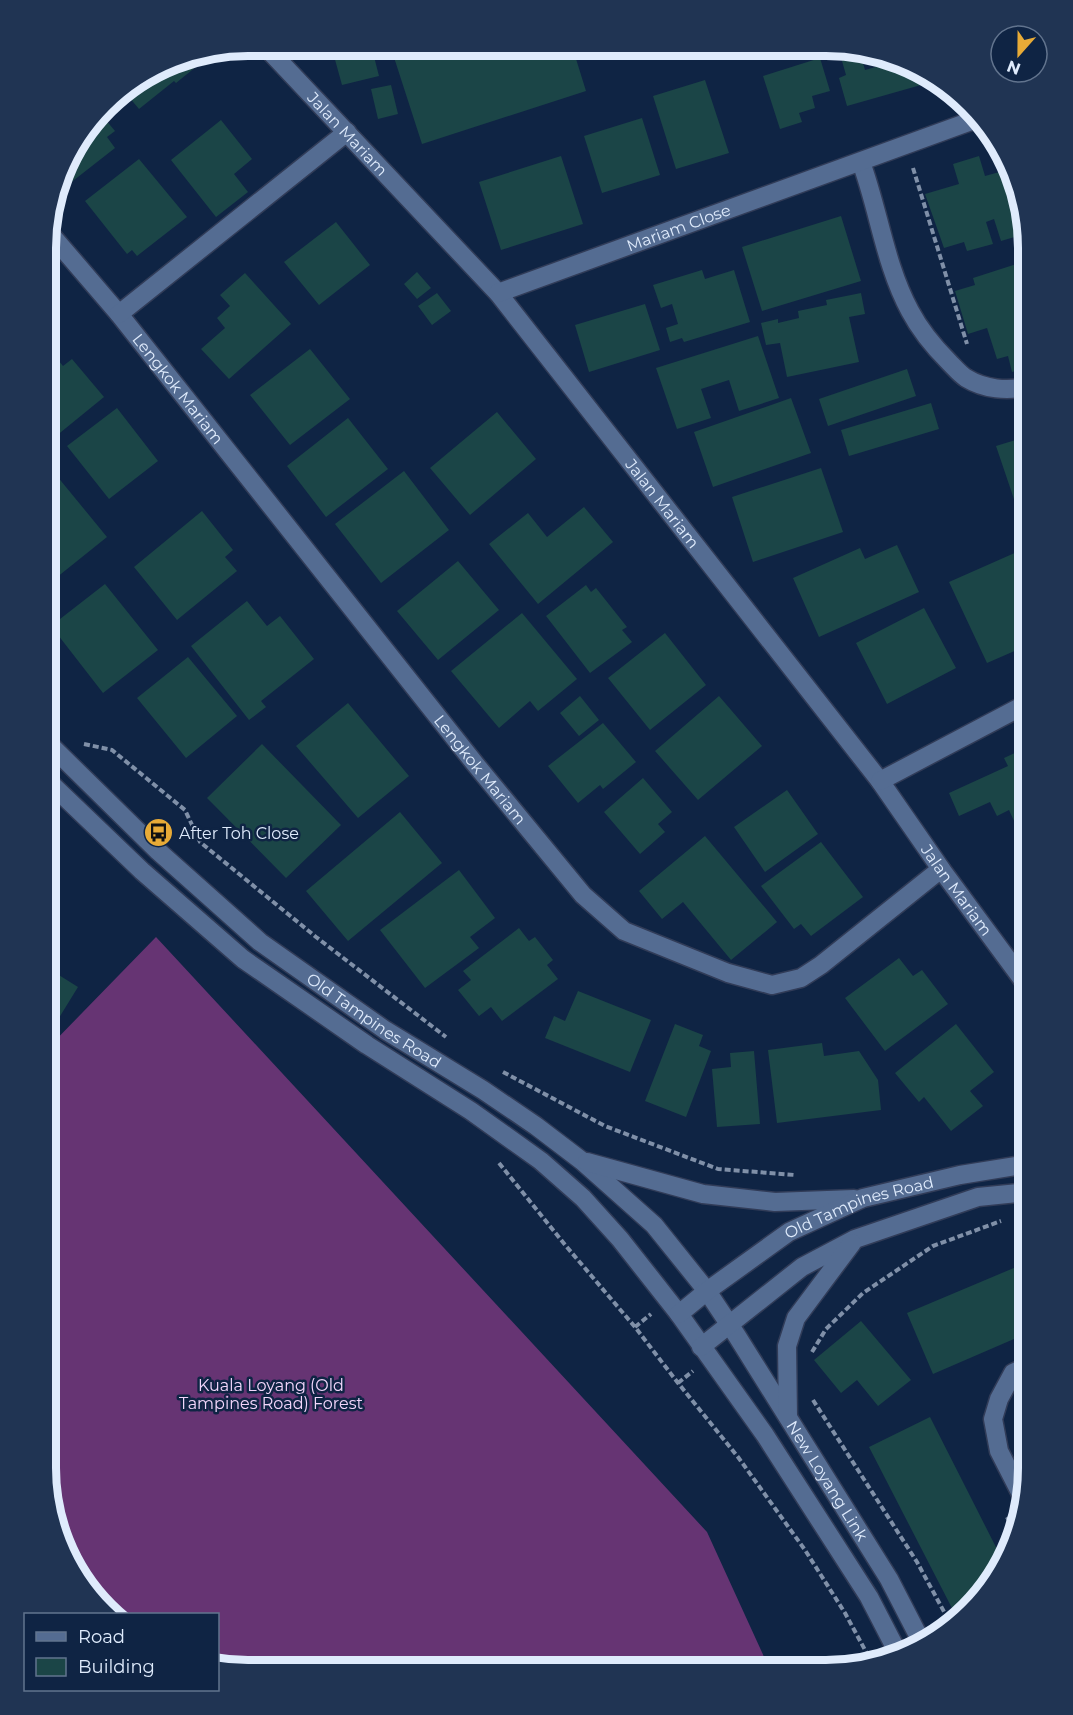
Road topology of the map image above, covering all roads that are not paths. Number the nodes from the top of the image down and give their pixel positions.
1 (274, 56) edge
2 (970, 122) edge
3 (347, 132) junction
4 (861, 162) junction
5 (56, 241) edge
6 (498, 293) junction
7 (119, 314) junction
8 (1018, 389) edge
9 (1018, 708) edge
10 (56, 751) edge
11 (880, 781) junction
12 (56, 789) edge
13 (940, 869) junction
14 (1017, 973) edge
15 (582, 1161) junction
16 (1017, 1166) edge
17 (1017, 1193) edge
18 (863, 1198) junction
19 (855, 1239) junction
20 (707, 1291) junction
21 (679, 1314) junction
22 (729, 1324) junction
23 (701, 1347) junction
24 (1017, 1371) edge
25 (788, 1417) junction
26 (1016, 1485) edge
27 (918, 1635) edge
28 (895, 1646) edge

1 - 3 street, Jalan Mariam
2 - 4 street, Mariam Close
3 - 6 street, Jalan Mariam
3 - 7 street
4 - 6 street, Mariam Close
4 - 8 street
5 - 7 street, Lengkok Mariam
6 - 11 street, Jalan Mariam
7 - 13 street, Lengkok Mariam
9 - 11 street
10 - 15 street, Old Tampines Road
11 - 13 street, Jalan Mariam
12 - 21 street, Old Tampines Road
13 - 14 street, Jalan Mariam
15 - 18 street
15 - 20 street, Old Tampines Road
16 - 18 street, Old Tampines Road
17 - 19 street, Old Tampines Road
18 - 20 street, Old Tampines Road
19 - 22 street, Old Tampines Road
19 - 25 street
20 - 21 street, Old Tampines Road
20 - 22 street, Old Tampines Road
21 - 23 street, Old Tampines Road
22 - 23 street, Old Tampines Road
22 - 25 street, New Loyang Link
23 - 28 street, New Loyang Link
24 - 26 street
25 - 27 street, New Loyang Link

